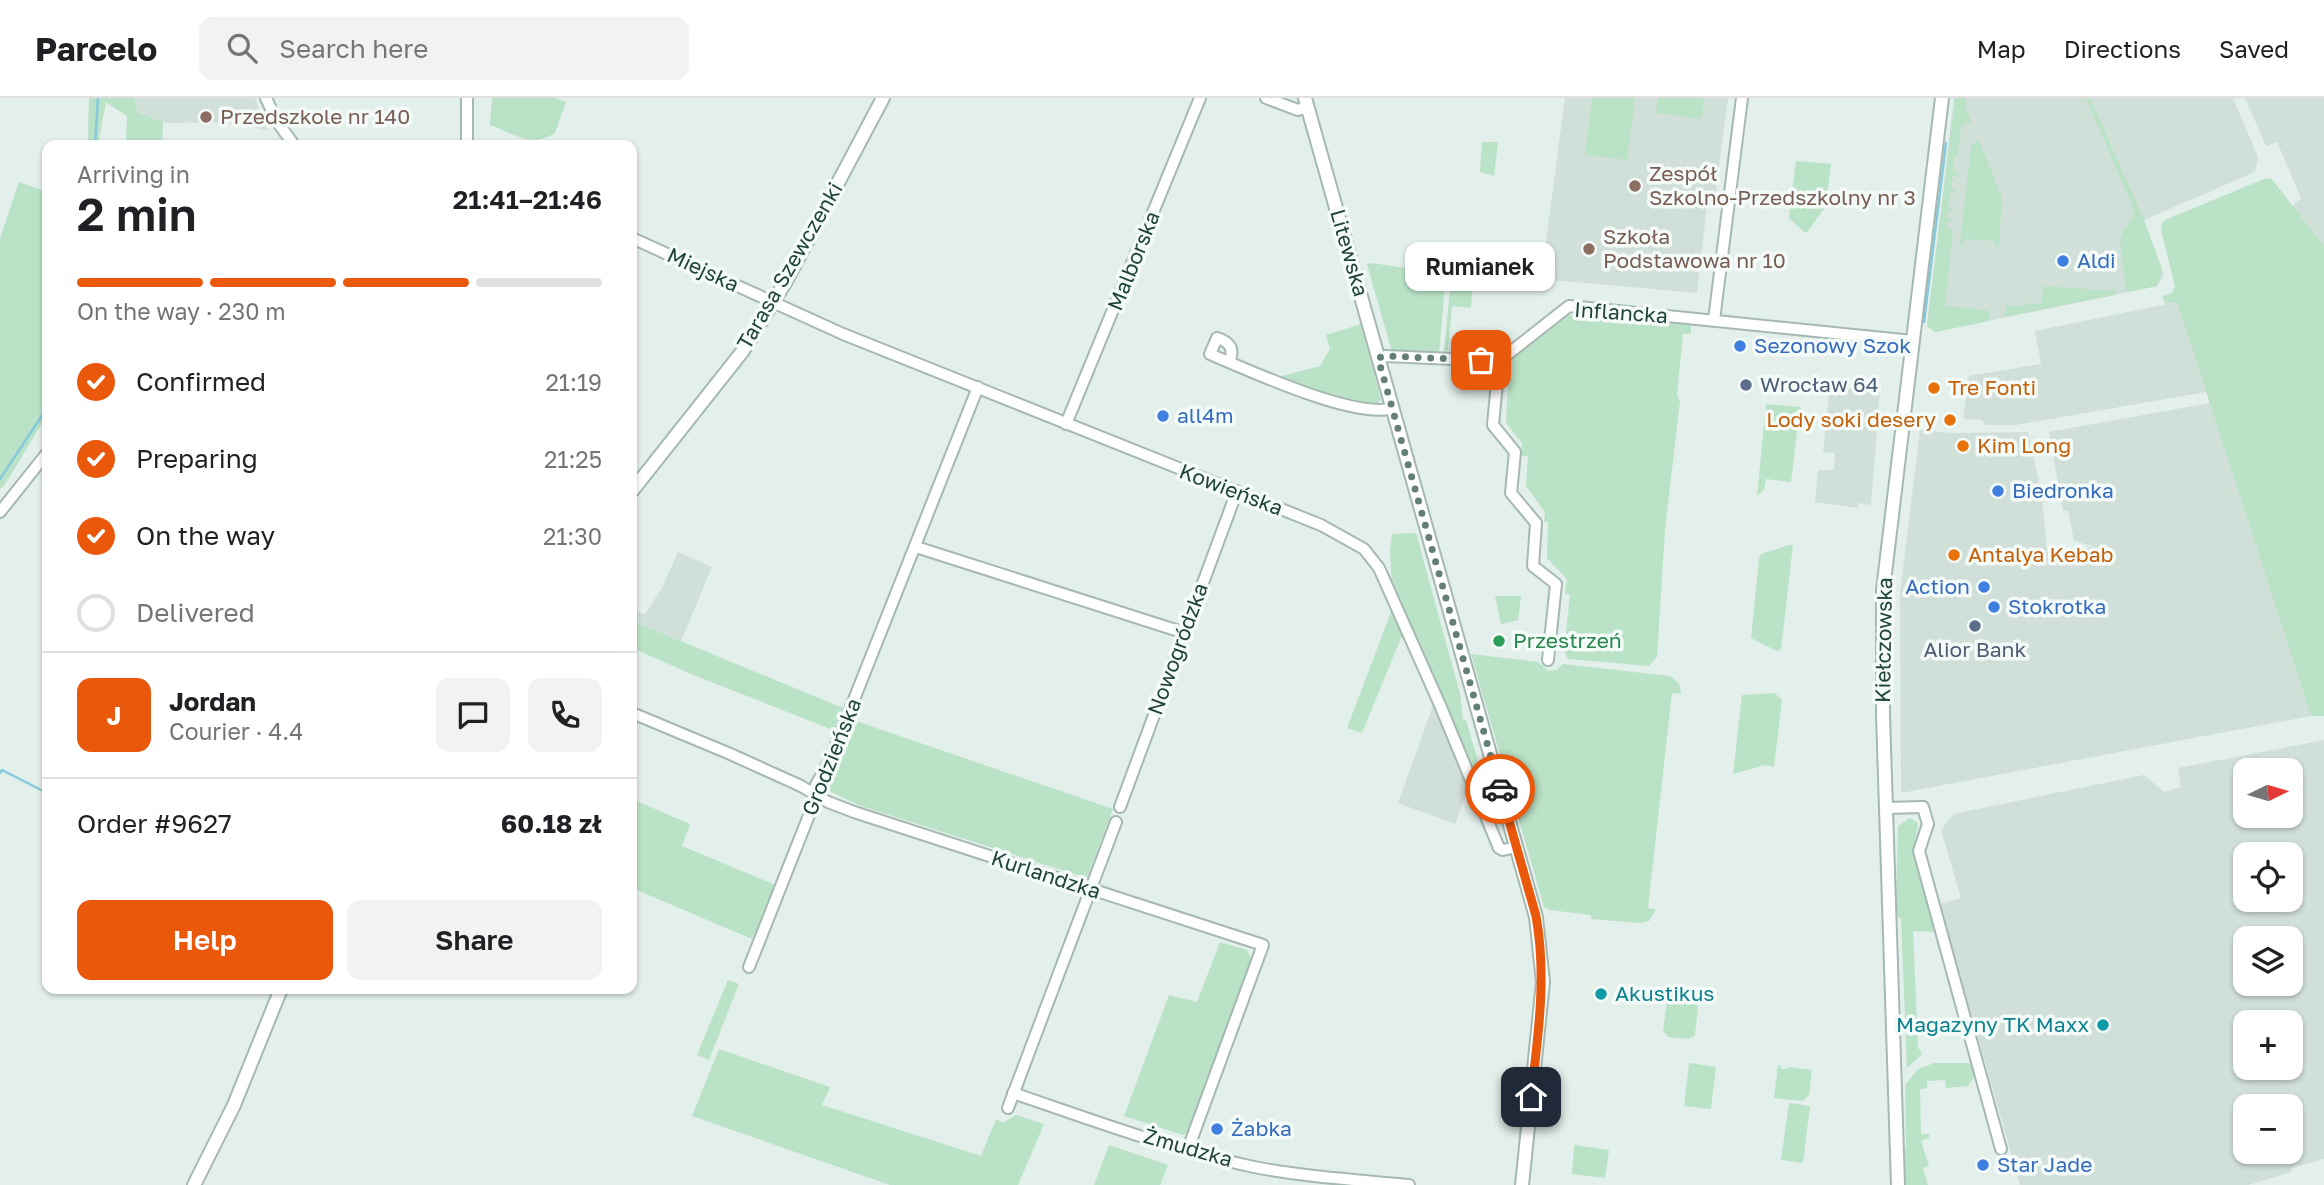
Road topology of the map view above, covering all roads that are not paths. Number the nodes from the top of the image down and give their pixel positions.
1 (266, 98) edge
2 (467, 98) edge
3 (883, 98) edge
4 (1200, 98) edge
5 (1266, 98) edge
6 (1742, 98) edge
7 (1942, 98) edge
8 (1306, 102) edge
9 (290, 140) edge
10 (467, 140) edge
11 (637, 240) edge
12 (774, 302) junction
13 (1714, 320) junction
14 (1913, 341) junction
15 (1378, 358) junction
16 (1499, 361) junction
17 (1229, 362) dead end
18 (978, 387) junction
19 (1393, 408) junction
20 (1066, 424) junction
21 (42, 459) edge
22 (637, 485) edge
23 (1237, 491) junction
24 (0, 512) edge
25 (916, 547) junction
26 (1185, 633) junction
27 (1548, 660) dead end
28 (637, 715) edge
29 (817, 795) junction
30 (1120, 807) dead end
31 (1886, 807) junction
32 (1116, 822) dead end
33 (1516, 847) junction
34 (1091, 889) junction
35 (749, 967) dead end
36 (279, 994) edge
37 (1013, 1093) junction
38 (1007, 1108) dead end
39 (1188, 1149) junction
40 (2001, 1149) dead end
41 (1522, 1180) edge
42 (194, 1185) edge
43 (1409, 1185) edge
44 (1898, 1185) edge

1 - 9 street
2 - 10 street
3 - 12 street, Tarasa Szewczenki
4 - 20 street, Malborska
5 - 8 street
6 - 13 street
7 - 14 street, Kiełczowska
8 - 15 street, Litewska
11 - 12 street, Miejska
12 - 18 street, Kowieńska
12 - 22 street, Tarasa Szewczenki
13 - 14 street, Inflancka
13 - 16 street, Inflancka
14 - 31 street, Kiełczowska
15 - 16 street
15 - 19 street, Litewska
16 - 27 street
17 - 19 street
18 - 20 street, Kowieńska
18 - 25 street, Grodzieńska
19 - 33 street, Litewska
20 - 23 street, Kowieńska
21 - 24 street
23 - 26 street, Nowogródzka
23 - 33 street, Kowieńska
25 - 26 street
25 - 29 street, Grodzieńska
26 - 30 street, Nowogródzka
28 - 29 street, Kurlandzka
29 - 34 street, Kurlandzka
29 - 35 street, Grodzieńska
31 - 40 street
31 - 44 street, Kiełczowska
32 - 34 street
33 - 41 street, Litewska
34 - 37 street
34 - 39 street, Kurlandzka
36 - 42 street
37 - 38 street
37 - 39 street, Żmudzka
39 - 43 street, Żmudzka

